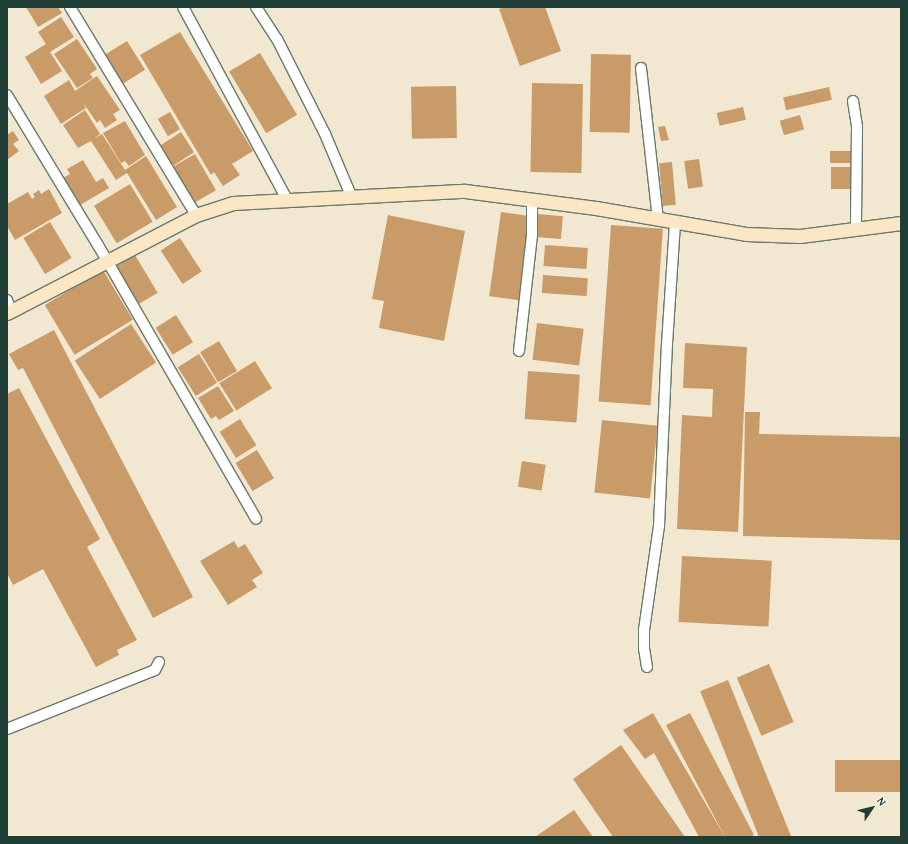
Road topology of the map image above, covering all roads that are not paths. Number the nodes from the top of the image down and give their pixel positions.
1 (70, 7) edge
2 (183, 7) edge
3 (256, 7) edge
4 (641, 68) dead end
5 (7, 95) edge
6 (853, 100) dead end
7 (352, 198) junction
8 (532, 200) junction
9 (288, 201) junction
10 (196, 215) junction
11 (658, 219) junction
12 (675, 222) junction
13 (901, 223) edge
14 (856, 229) junction
15 (107, 260) junction
16 (8, 308) edge
17 (519, 351) dead end
18 (256, 519) dead end
19 (159, 662) dead end
20 (647, 667) dead end
21 (7, 729) edge

1 - 10 street
2 - 9 street
3 - 7 street
4 - 11 street
5 - 15 street
6 - 14 street
7 - 8 street
7 - 9 street
8 - 11 street
8 - 17 street
9 - 10 street
10 - 15 street
11 - 12 street
12 - 14 street
12 - 20 street
13 - 14 street
15 - 16 street
15 - 18 street
19 - 21 street

